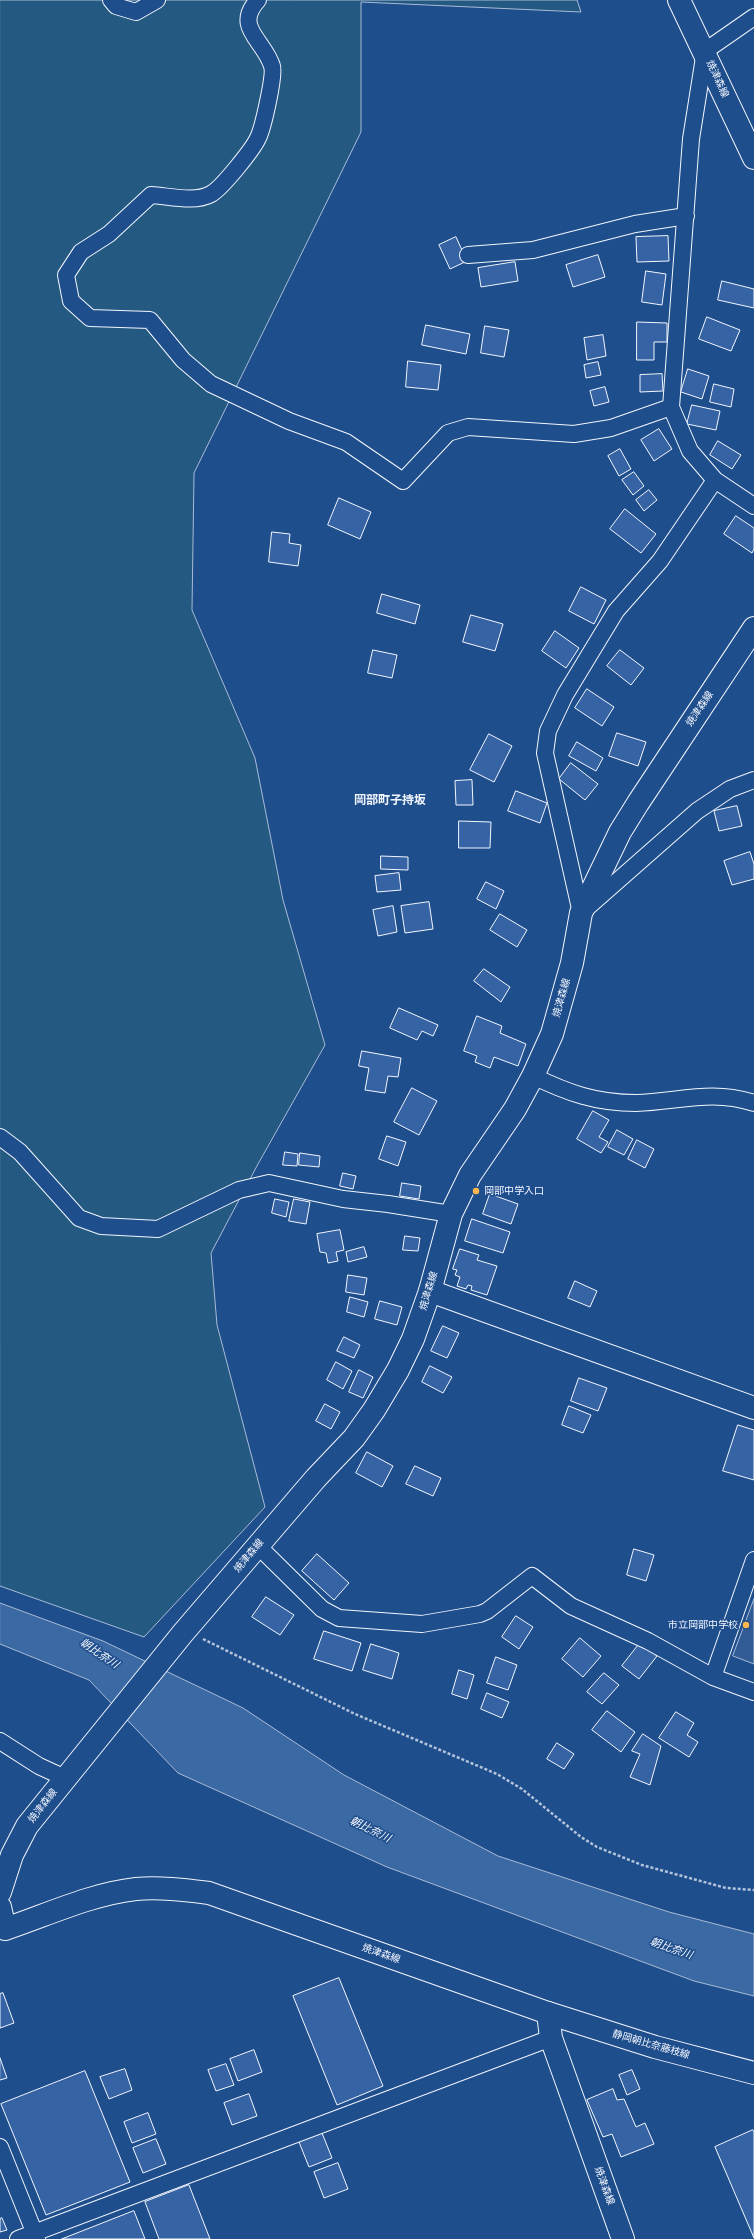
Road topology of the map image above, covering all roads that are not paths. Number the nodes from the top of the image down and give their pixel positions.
1 (111, 0) edge
2 (157, 0) edge
3 (258, 0) edge
4 (678, 0) edge
5 (754, 17) edge
6 (704, 51) junction
7 (754, 158) edge
8 (686, 216) junction
9 (468, 255) dead end
10 (671, 407) junction
11 (716, 480) junction
12 (754, 506) edge
13 (754, 628) edge
14 (754, 780) edge
15 (581, 913) junction
16 (533, 1076) junction
17 (754, 1103) edge
18 (0, 1137) edge
19 (451, 1214) junction
20 (430, 1291) junction
21 (754, 1408) edge
22 (258, 1546) junction
23 (754, 1560) edge
24 (713, 1677) junction
25 (754, 1692) edge
26 (0, 1741) edge
27 (71, 1770) junction
28 (0, 1892) edge
29 (0, 1907) edge
30 (2, 1930) edge
31 (548, 2013) junction
32 (551, 2038) junction
33 (754, 2073) edge
34 (0, 2147) edge
35 (36, 2236) edge
36 (18, 2239) edge
37 (623, 2239) edge

1 - 2 street
3 - 10 street
4 - 6 main road, 焼津森線
5 - 6 street
6 - 7 main road, 焼津森線
6 - 8 street
8 - 9 street
8 - 10 street
10 - 11 street
11 - 12 street
11 - 15 street
13 - 15 main road, 焼津森線
14 - 15 street
15 - 16 main road, 焼津森線
16 - 17 street
16 - 19 main road, 焼津森線
18 - 19 street
19 - 20 main road, 焼津森線
20 - 21 main road
20 - 22 main road, 焼津森線
22 - 24 street
22 - 27 main road, 焼津森線
23 - 24 street
24 - 25 street
26 - 27 street
27 - 28 main road, 焼津森線
29 - 30 main road, 焼津森線
30 - 31 main road, 焼津森線
31 - 32 main road, 焼津森線
31 - 33 main road, 静岡朝比奈藤枝線
32 - 35 street
32 - 37 main road, 焼津森線
34 - 35 street
35 - 36 street

